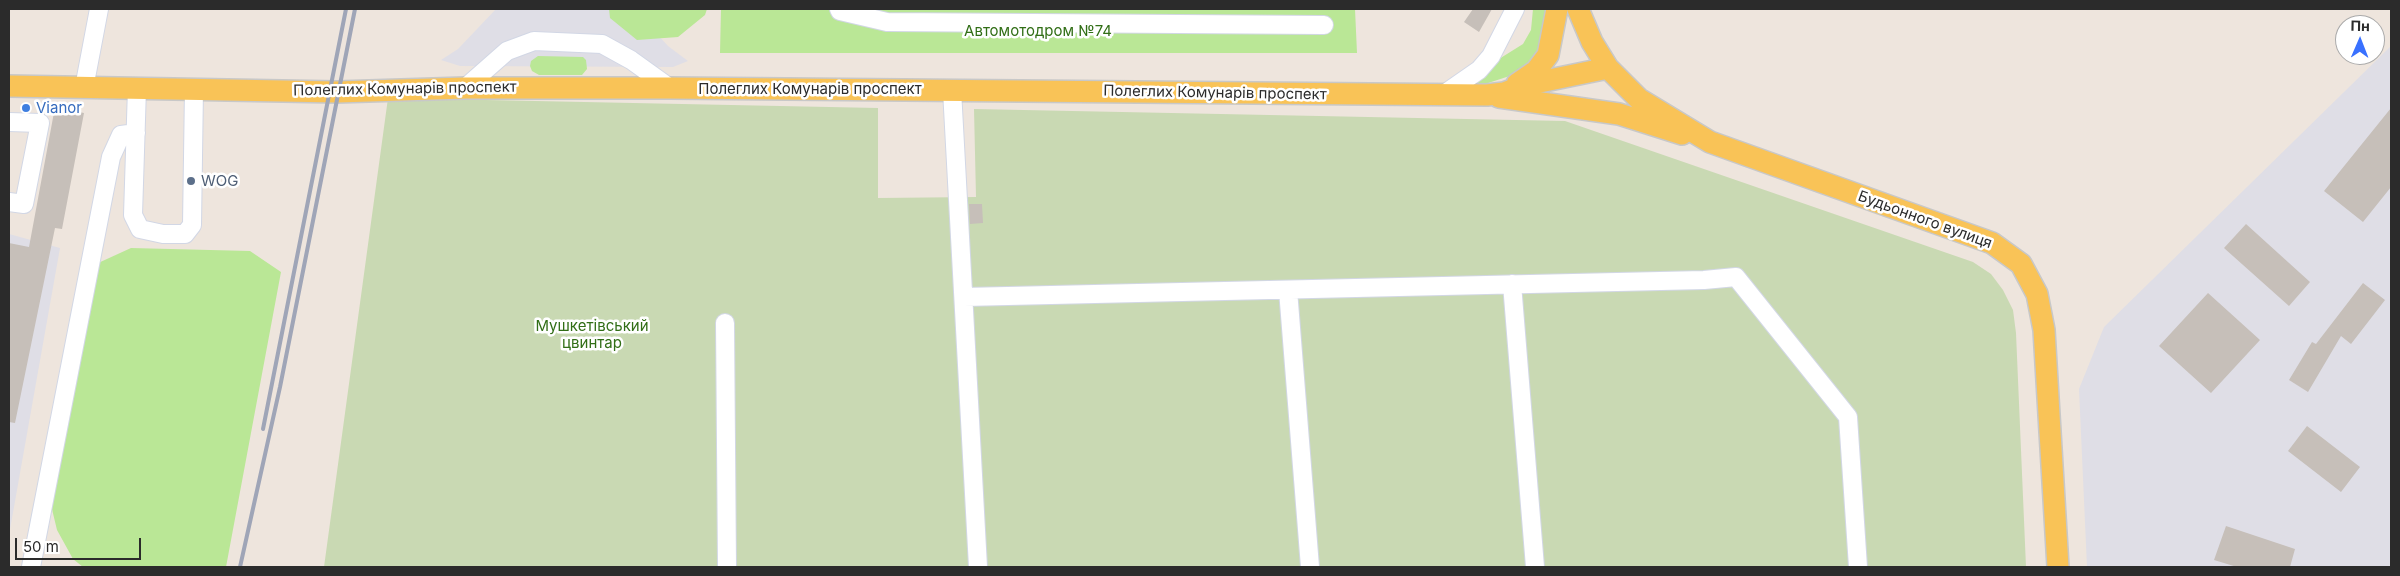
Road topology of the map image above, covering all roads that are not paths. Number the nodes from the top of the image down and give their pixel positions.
1 (99, 9) edge
2 (840, 9) edge
3 (1515, 9) edge
4 (1556, 9) edge
5 (1578, 9) edge
6 (968, 16) edge
7 (1324, 25) dead end
8 (1608, 68) junction
9 (9, 86) edge
10 (84, 88) junction
11 (137, 88) junction
12 (465, 88) junction
13 (670, 88) junction
14 (194, 89) junction
15 (952, 90) junction
16 (1486, 95) junction
17 (1443, 96) junction
18 (9, 122) edge
19 (136, 133) junction
20 (1710, 142) junction
21 (9, 202) edge
22 (1512, 284) junction
23 (1288, 290) junction
24 (964, 297) junction
25 (725, 323) dead end
26 (30, 567) edge
27 (727, 567) edge
28 (978, 567) edge
29 (1310, 567) edge
30 (1535, 567) edge
31 (1858, 567) edge
32 (2058, 567) edge

1 - 10 street
2 - 6 street
3 - 17 street
4 - 16 main road
5 - 8 main road, Будьонного вулиця
6 - 7 street
8 - 16 main road, Полеглих Комунарів проспект
8 - 20 main road, Будьонного вулиця
9 - 10 main road, Полеглих Комунарів проспект
10 - 11 main road, Полеглих Комунарів проспект
11 - 14 main road, Полеглих Комунарів проспект
11 - 19 street
12 - 13 main road, Полеглих Комунарів проспект
12 - 13 street
12 - 14 main road, Полеглих Комунарів проспект
13 - 15 main road, Полеглих Комунарів проспект
14 - 19 street
15 - 17 main road, Полеглих Комунарів проспект
15 - 24 street
16 - 17 main road, Полеглих Комунарів проспект
16 - 20 main road
18 - 21 street
19 - 26 street
20 - 32 main road, Будьонного вулиця
22 - 23 street
22 - 30 street
22 - 31 street
23 - 24 street
23 - 29 street
24 - 28 street
25 - 27 street

